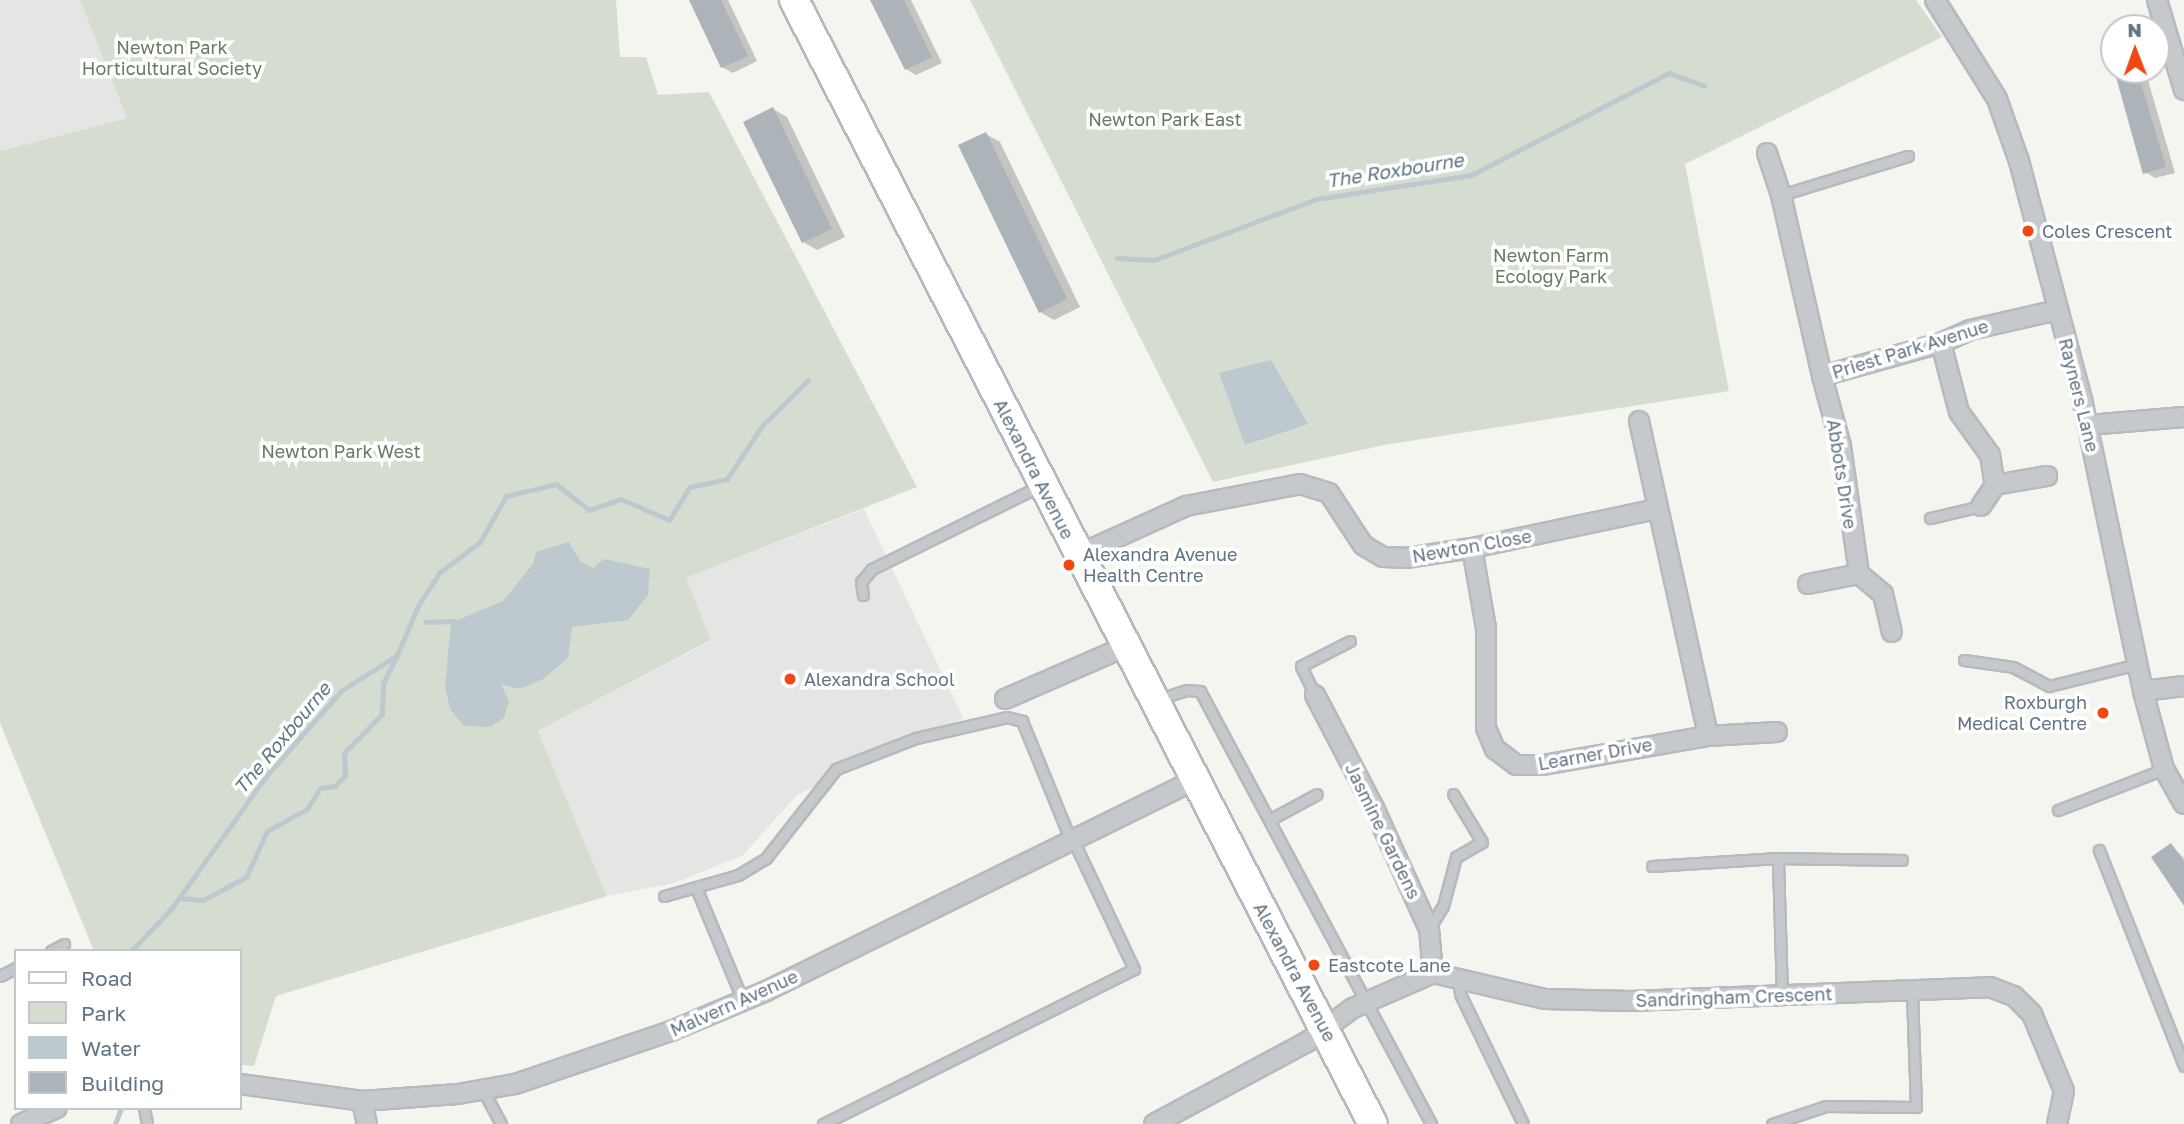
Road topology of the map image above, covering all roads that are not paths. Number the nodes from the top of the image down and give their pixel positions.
1 (794, 0) edge
2 (1935, 0) edge
3 (2157, 0) edge
4 (2184, 90) edge
5 (1767, 153) dead end
6 (1909, 156) dead end
7 (1781, 195) junction
8 (2058, 310) junction
9 (1941, 343) junction
10 (1822, 376) junction
11 (2184, 417) edge
12 (1639, 421) dead end
13 (2088, 425) junction
14 (2047, 476) dead end
15 (1041, 485) junction
16 (1995, 485) junction
17 (1980, 506) joint
18 (1657, 509) junction
19 (1930, 518) dead end
20 (1472, 548) junction
21 (1079, 555) junction
22 (1859, 574) junction
23 (1808, 584) dead end
24 (863, 595) dead end
25 (1892, 632) dead end
26 (1350, 641) dead end
27 (1127, 646) junction
28 (1964, 660) dead end
29 (2138, 664) junction
30 (2184, 686) edge
31 (2143, 691) junction
32 (1314, 695) joint
33 (1005, 699) dead end
34 (1154, 701) junction
35 (1777, 732) dead end
36 (1708, 736) junction
37 (2164, 769) junction
38 (1194, 780) junction
39 (1453, 793) dead end
40 (1317, 794) dead end
41 (2184, 804) edge
42 (2058, 810) dead end
43 (1271, 820) junction
44 (1072, 841) junction
45 (2099, 850) dead end
46 (1778, 858) junction
47 (1902, 860) dead end
48 (1652, 866) dead end
49 (697, 890) junction
50 (664, 896) dead end
51 (1429, 929) junction
52 (64, 944) dead end
53 (55, 949) edge
54 (1433, 973) junction
55 (1457, 976) junction
56 (1912, 990) junction
57 (1782, 996) junction
58 (743, 1001) junction
59 (1367, 1002) junction
60 (1326, 1029) junction
61 (2184, 1066) edge
62 (242, 1084) edge
63 (483, 1090) junction
64 (362, 1101) junction
65 (52, 1110) edge
66 (21, 1124) edge
67 (367, 1124) edge
68 (501, 1124) edge
69 (823, 1124) edge
70 (1154, 1124) edge
71 (1373, 1124) edge
72 (1431, 1124) edge
73 (1523, 1124) edge
74 (1772, 1124) edge
75 (2057, 1124) edge

1 - 15 main road, Alexandra Avenue
2 - 8 street, Rayners Lane
3 - 4 street
5 - 7 street, Priest Park Avenue
6 - 7 lane
7 - 10 street, Priest Park Avenue
8 - 9 street, Priest Park Avenue
8 - 13 street, Rayners Lane
9 - 10 street, Priest Park Avenue
9 - 16 street
10 - 22 street, Abbots Drive
11 - 13 street
12 - 18 street
13 - 29 street, Rayners Lane
14 - 16 street
15 - 21 main road, Alexandra Avenue
15 - 24 lane
16 - 17 street
17 - 19 lane
18 - 20 street, Newton Close
18 - 36 street
20 - 21 street, Newton Close
20 - 36 street, Learner Drive
21 - 27 main road, Alexandra Avenue
22 - 23 street
22 - 25 street
26 - 32 lane
27 - 33 street
27 - 34 main road, Alexandra Avenue
28 - 29 lane
29 - 31 street, Rayners Lane
30 - 31 street
31 - 37 street, Rayners Lane
32 - 51 street, Jasmine Gardens
34 - 38 main road, Alexandra Avenue
34 - 43 lane
35 - 36 street, Learner Drive
37 - 41 street, Rayners Lane
37 - 42 lane
38 - 44 street, Malvern Avenue
38 - 60 main road, Alexandra Avenue
39 - 51 lane
40 - 43 lane
43 - 59 lane
44 - 49 lane
44 - 58 street, Malvern Avenue
44 - 69 lane
45 - 61 lane
46 - 47 lane
46 - 48 lane
46 - 57 lane
49 - 50 lane
49 - 58 lane
51 - 54 street, Jasmine Gardens
52 - 53 lane
54 - 55 street, Sandringham Crescent
54 - 59 street
55 - 57 street, Sandringham Crescent
55 - 73 lane
56 - 57 street, Sandringham Crescent
56 - 74 lane
56 - 75 street, Sandringham Crescent
58 - 63 street, Malvern Avenue
59 - 60 street
59 - 72 lane
60 - 70 street
60 - 71 main road, Alexandra Avenue
62 - 64 street, Malvern Avenue
63 - 64 street, Malvern Avenue
63 - 68 lane
64 - 67 street
65 - 66 street

